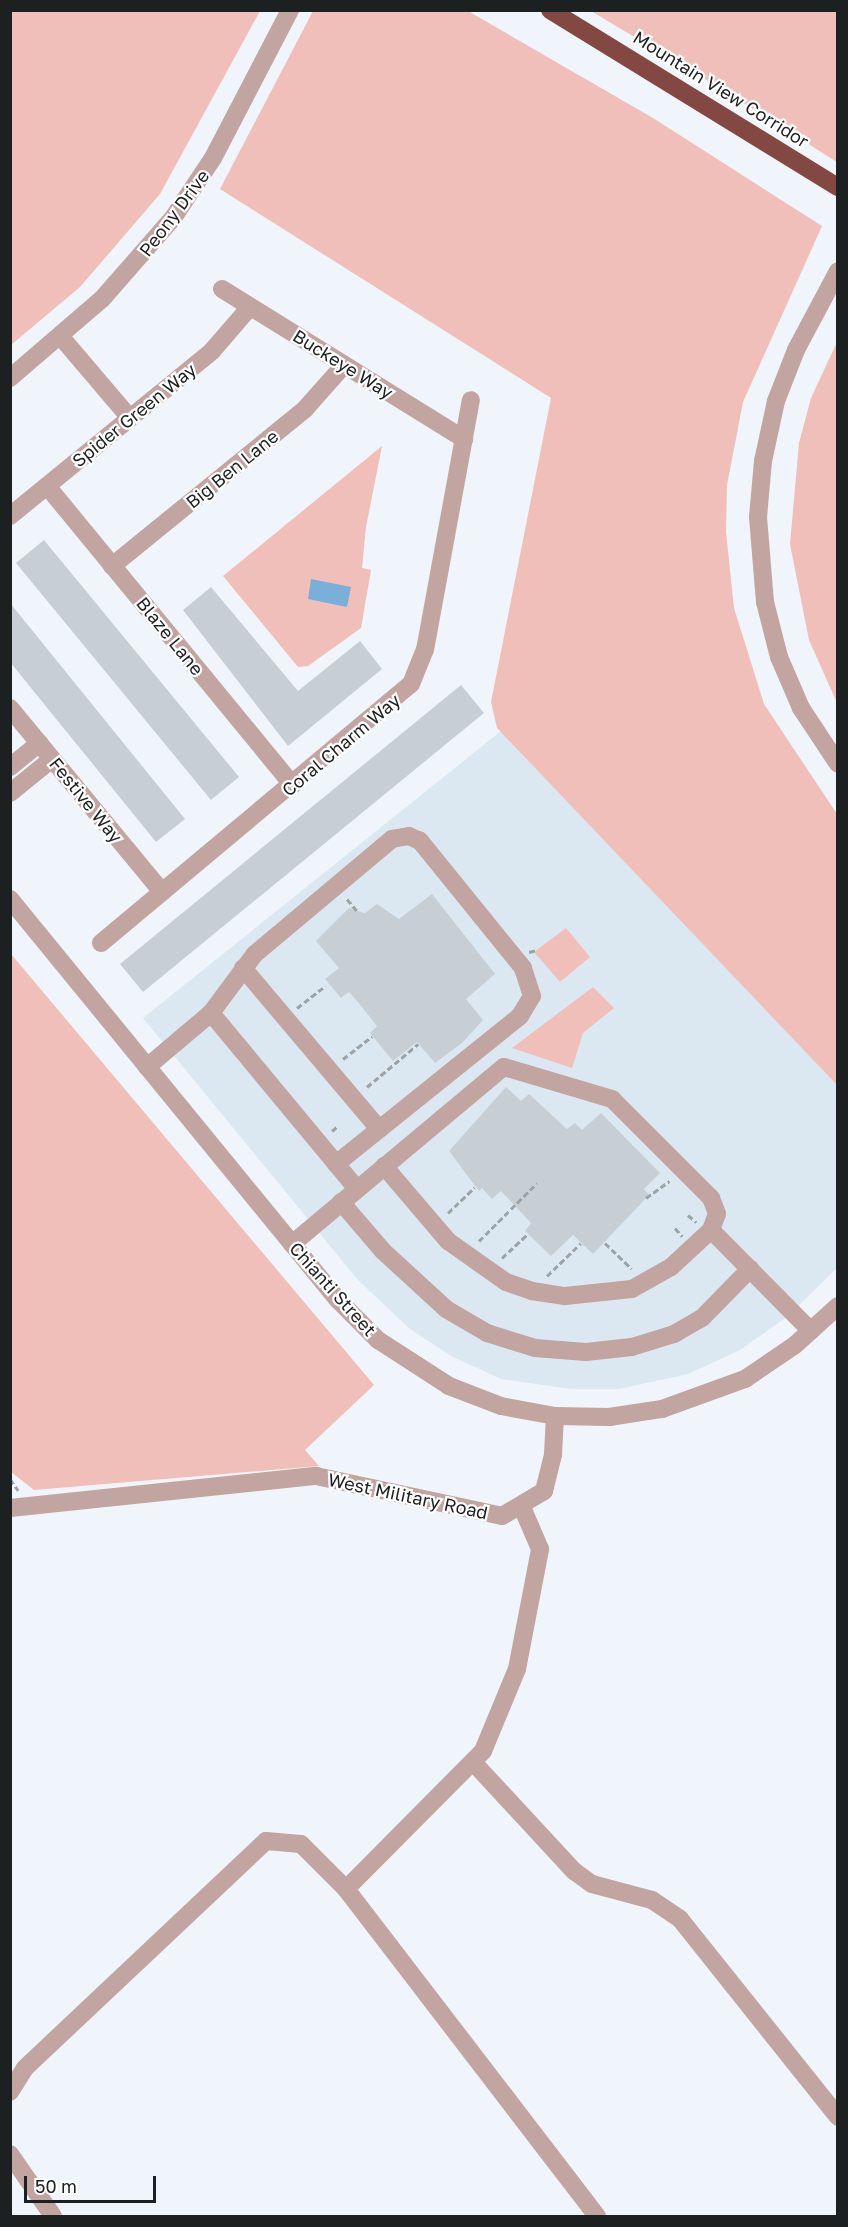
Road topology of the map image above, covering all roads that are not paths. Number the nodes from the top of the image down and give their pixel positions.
1 (290, 10) edge
2 (550, 10) edge
3 (837, 187) edge
4 (837, 271) edge
5 (222, 289) dead end
6 (250, 307) junction
7 (61, 337) junction
8 (344, 365) junction
9 (10, 378) edge
10 (471, 400) dead end
11 (130, 418) junction
12 (464, 439) junction
13 (47, 486) junction
14 (10, 516) edge
15 (112, 566) junction
16 (10, 708) edge
17 (40, 743) junction
18 (52, 759) junction
19 (837, 764) edge
20 (10, 767) edge
21 (293, 785) junction
22 (10, 793) edge
23 (162, 892) junction
24 (10, 899) edge
25 (101, 943) dead end
26 (243, 968) junction
27 (211, 1013) junction
28 (147, 1067) junction
29 (379, 1129) junction
30 (336, 1164) junction
31 (384, 1166) junction
32 (357, 1189) junction
33 (341, 1202) junction
34 (711, 1230) junction
35 (292, 1244) junction
36 (750, 1269) junction
37 (837, 1306) edge
38 (811, 1332) junction
39 (555, 1416) junction
40 (522, 1507) junction
41 (10, 1508) edge
42 (473, 1762) junction
43 (346, 1889) junction
44 (10, 2092) edge
45 (837, 2117) edge
46 (10, 2154) edge
47 (53, 2217) edge
48 (597, 2217) edge

1 - 7 street, Peony Drive
2 - 3 highway, Mountain View Corridor
4 - 19 street
5 - 6 street, Buckeye Way
6 - 8 street, Buckeye Way
6 - 11 street, Spider Green Way
7 - 9 street, Peony Drive
7 - 11 street
8 - 12 street, Buckeye Way
8 - 15 street, Big Ben Lane
10 - 12 street, Coral Charm Way
11 - 13 street, Spider Green Way
12 - 21 street, Coral Charm Way
13 - 14 street, Spider Green Way
13 - 15 street, Blaze Lane
15 - 21 street, Blaze Lane
16 - 17 street, Festive Way
17 - 18 street, Festive Way
17 - 20 street
18 - 22 street
18 - 23 street, Festive Way
21 - 23 street, Coral Charm Way
23 - 25 street, Coral Charm Way
24 - 28 street, Chianti Street
26 - 27 street
26 - 29 street
26 - 29 street
27 - 28 street
27 - 30 street
28 - 35 street, Chianti Street
29 - 30 street
30 - 32 street
31 - 32 street
31 - 34 street
31 - 34 street
32 - 33 street
33 - 35 street
33 - 36 street
34 - 36 street
35 - 39 street, Chianti Street
36 - 38 street
37 - 38 street, Chianti Street
38 - 39 street, Chianti Street
39 - 40 street, West Military Road
40 - 41 street, West Military Road
40 - 42 street
42 - 43 street
42 - 45 street
43 - 44 street
43 - 48 street
46 - 47 street

